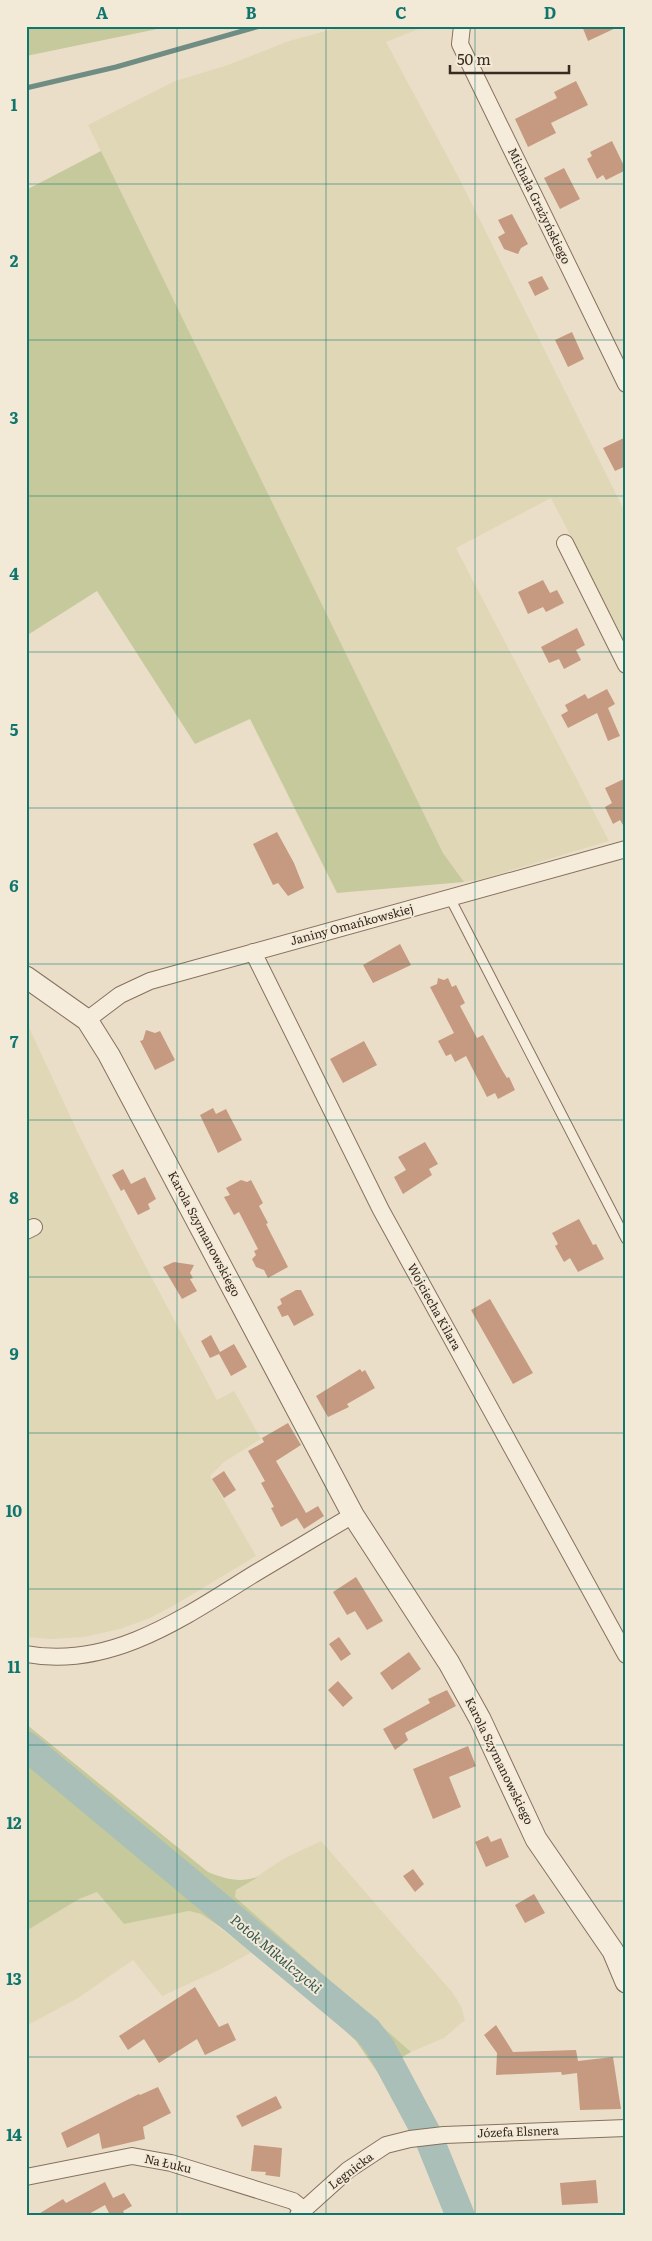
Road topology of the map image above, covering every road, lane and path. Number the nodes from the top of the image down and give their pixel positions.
1 (462, 26) edge
2 (621, 362) edge
3 (626, 384) edge
4 (565, 543) dead end
5 (626, 665) edge
6 (626, 849) edge
7 (450, 898) junction
8 (253, 952) junction
9 (26, 976) edge
10 (87, 1020) junction
11 (626, 1239) edge
12 (353, 1515) junction
13 (26, 1654) edge
14 (626, 1655) edge
15 (626, 1982) edge
16 (626, 2128) edge
17 (410, 2139) joint
18 (26, 2177) edge
19 (301, 2212) edge

1 - 2 street, Michała Grażyńskiego
2 - 3 street, Michała Grażyńskiego
4 - 5 street
6 - 7 street, Janiny Omańkowskiej
7 - 8 street, Janiny Omańkowskiej
7 - 11 lane
8 - 10 street, Janiny Omańkowskiej
8 - 14 street, Wojciecha Kilara
9 - 10 street, Karola Szymanowskiego
10 - 12 street, Karola Szymanowskiego
12 - 13 street
12 - 15 street, Karola Szymanowskiego
16 - 17 street, Józefa Elsnera
17 - 19 street, Legnicka
18 - 19 street, Na Łuku

